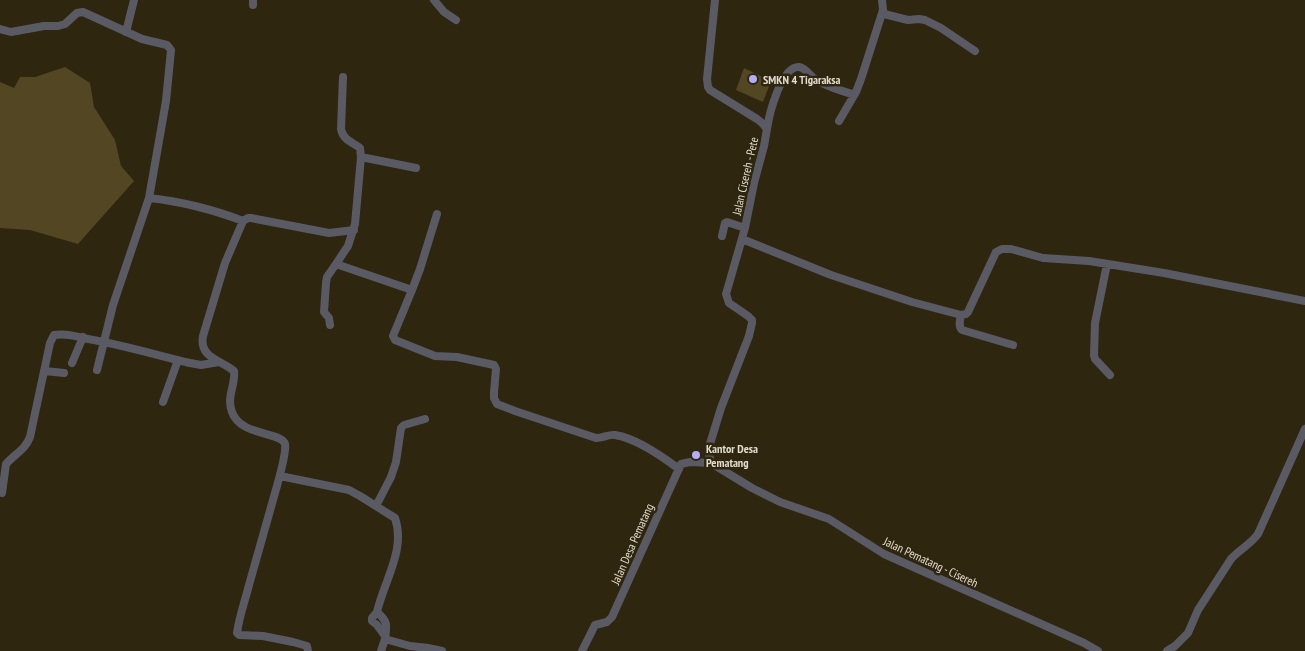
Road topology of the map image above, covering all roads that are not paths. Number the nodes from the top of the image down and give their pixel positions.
1 (134, 0) edge
2 (434, 0) edge
3 (715, 0) edge
4 (882, 0) edge
5 (882, 10) junction
6 (456, 20) dead end
7 (0, 29) edge
8 (126, 32) junction
9 (975, 51) dead end
10 (343, 77) dead end
11 (854, 95) junction
12 (839, 121) dead end
13 (767, 129) junction
14 (361, 157) junction
15 (416, 168) dead end
16 (149, 198) junction
17 (436, 214) dead end
18 (243, 221) junction
19 (744, 228) junction
20 (354, 230) junction
21 (722, 236) dead end
22 (742, 239) junction
23 (336, 264) junction
24 (1107, 264) junction
25 (412, 290) junction
26 (1305, 301) edge
27 (960, 315) junction
28 (330, 325) dead end
29 (83, 338) junction
30 (104, 342) junction
31 (1013, 345) dead end
32 (178, 360) junction
33 (219, 362) junction
34 (72, 363) dead end
35 (97, 370) dead end
36 (45, 371) junction
37 (64, 373) dead end
38 (1110, 375) dead end
39 (164, 402) dead end
40 (425, 419) dead end
41 (1305, 429) edge
42 (711, 463) junction
43 (679, 468) junction
44 (280, 476) junction
45 (2, 493) dead end
46 (376, 506) junction
47 (385, 637) junction
48 (308, 651) edge
49 (381, 651) edge
50 (442, 651) edge
51 (582, 651) edge
52 (1098, 651) edge
53 (1167, 651) edge

1 - 8 street
2 - 6 street
3 - 13 street, Jalan Cisereh - Pete
4 - 5 street
5 - 9 street
5 - 11 street
7 - 8 street
8 - 16 street
10 - 14 street
11 - 12 street
11 - 13 street
13 - 19 street, Jalan Cisereh - Pete
14 - 15 street
14 - 20 street
16 - 18 street
16 - 30 street
17 - 25 street
18 - 20 street
18 - 33 street
19 - 21 street
19 - 22 street, Jalan Cisereh - Pete
20 - 23 street
22 - 27 street
22 - 42 street
23 - 25 street
23 - 28 street
24 - 26 street
24 - 27 street
24 - 38 street
25 - 43 street
27 - 31 street
29 - 30 street
29 - 34 street
29 - 36 street
30 - 32 street
30 - 35 street
32 - 33 street
32 - 39 street
33 - 44 street
36 - 37 street
36 - 45 street
40 - 46 street
41 - 53 street
42 - 43 street
42 - 52 street, Jalan Pematang - Cisereh
43 - 51 street, Jalan Desa Pematang
44 - 46 street
44 - 48 street
46 - 47 street
47 - 49 street
47 - 50 street

